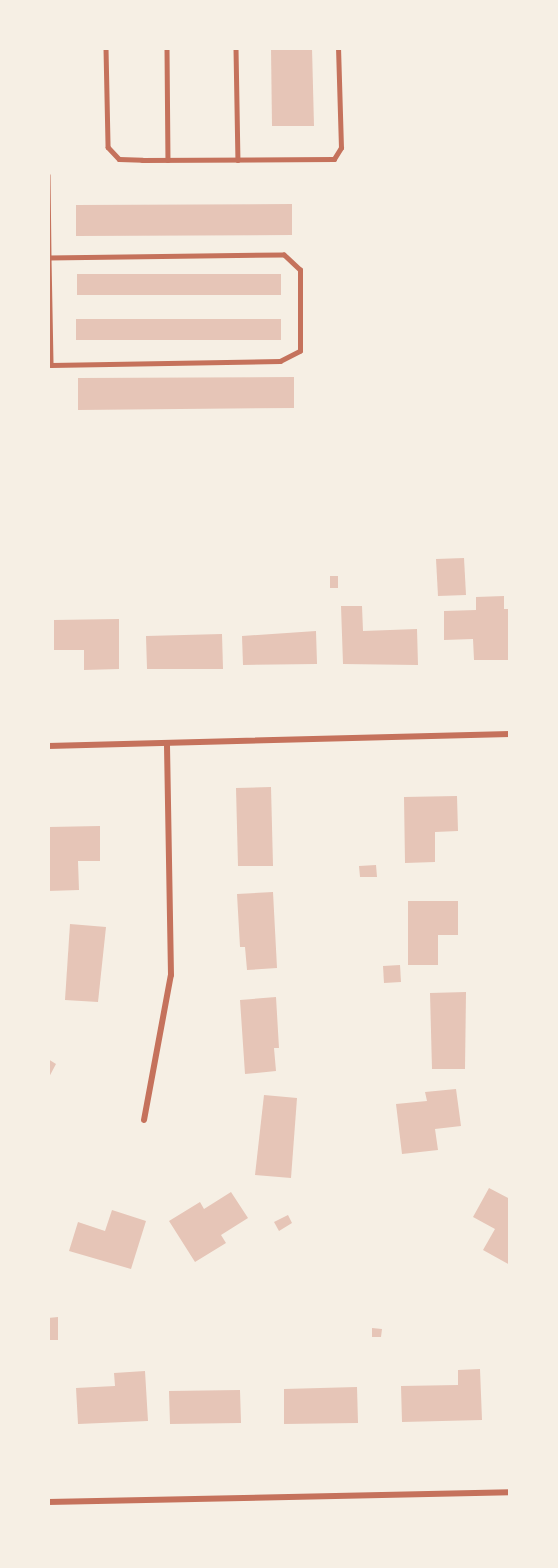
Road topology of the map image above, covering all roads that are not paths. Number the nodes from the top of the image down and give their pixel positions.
1 (106, 48) edge
2 (167, 48) edge
3 (236, 48) edge
4 (339, 48) edge
5 (168, 160) junction
6 (238, 160) junction
7 (48, 175) edge
8 (49, 258) edge
9 (510, 734) edge
10 (167, 742) junction
11 (48, 746) edge
12 (144, 1120) dead end
13 (510, 1492) edge
14 (48, 1502) edge

1 - 5 lane
2 - 5 lane
3 - 6 lane
4 - 6 lane
5 - 6 lane
7 - 8 lane
8 - 8 lane
9 - 10 street
10 - 11 street
10 - 12 street
13 - 14 street

